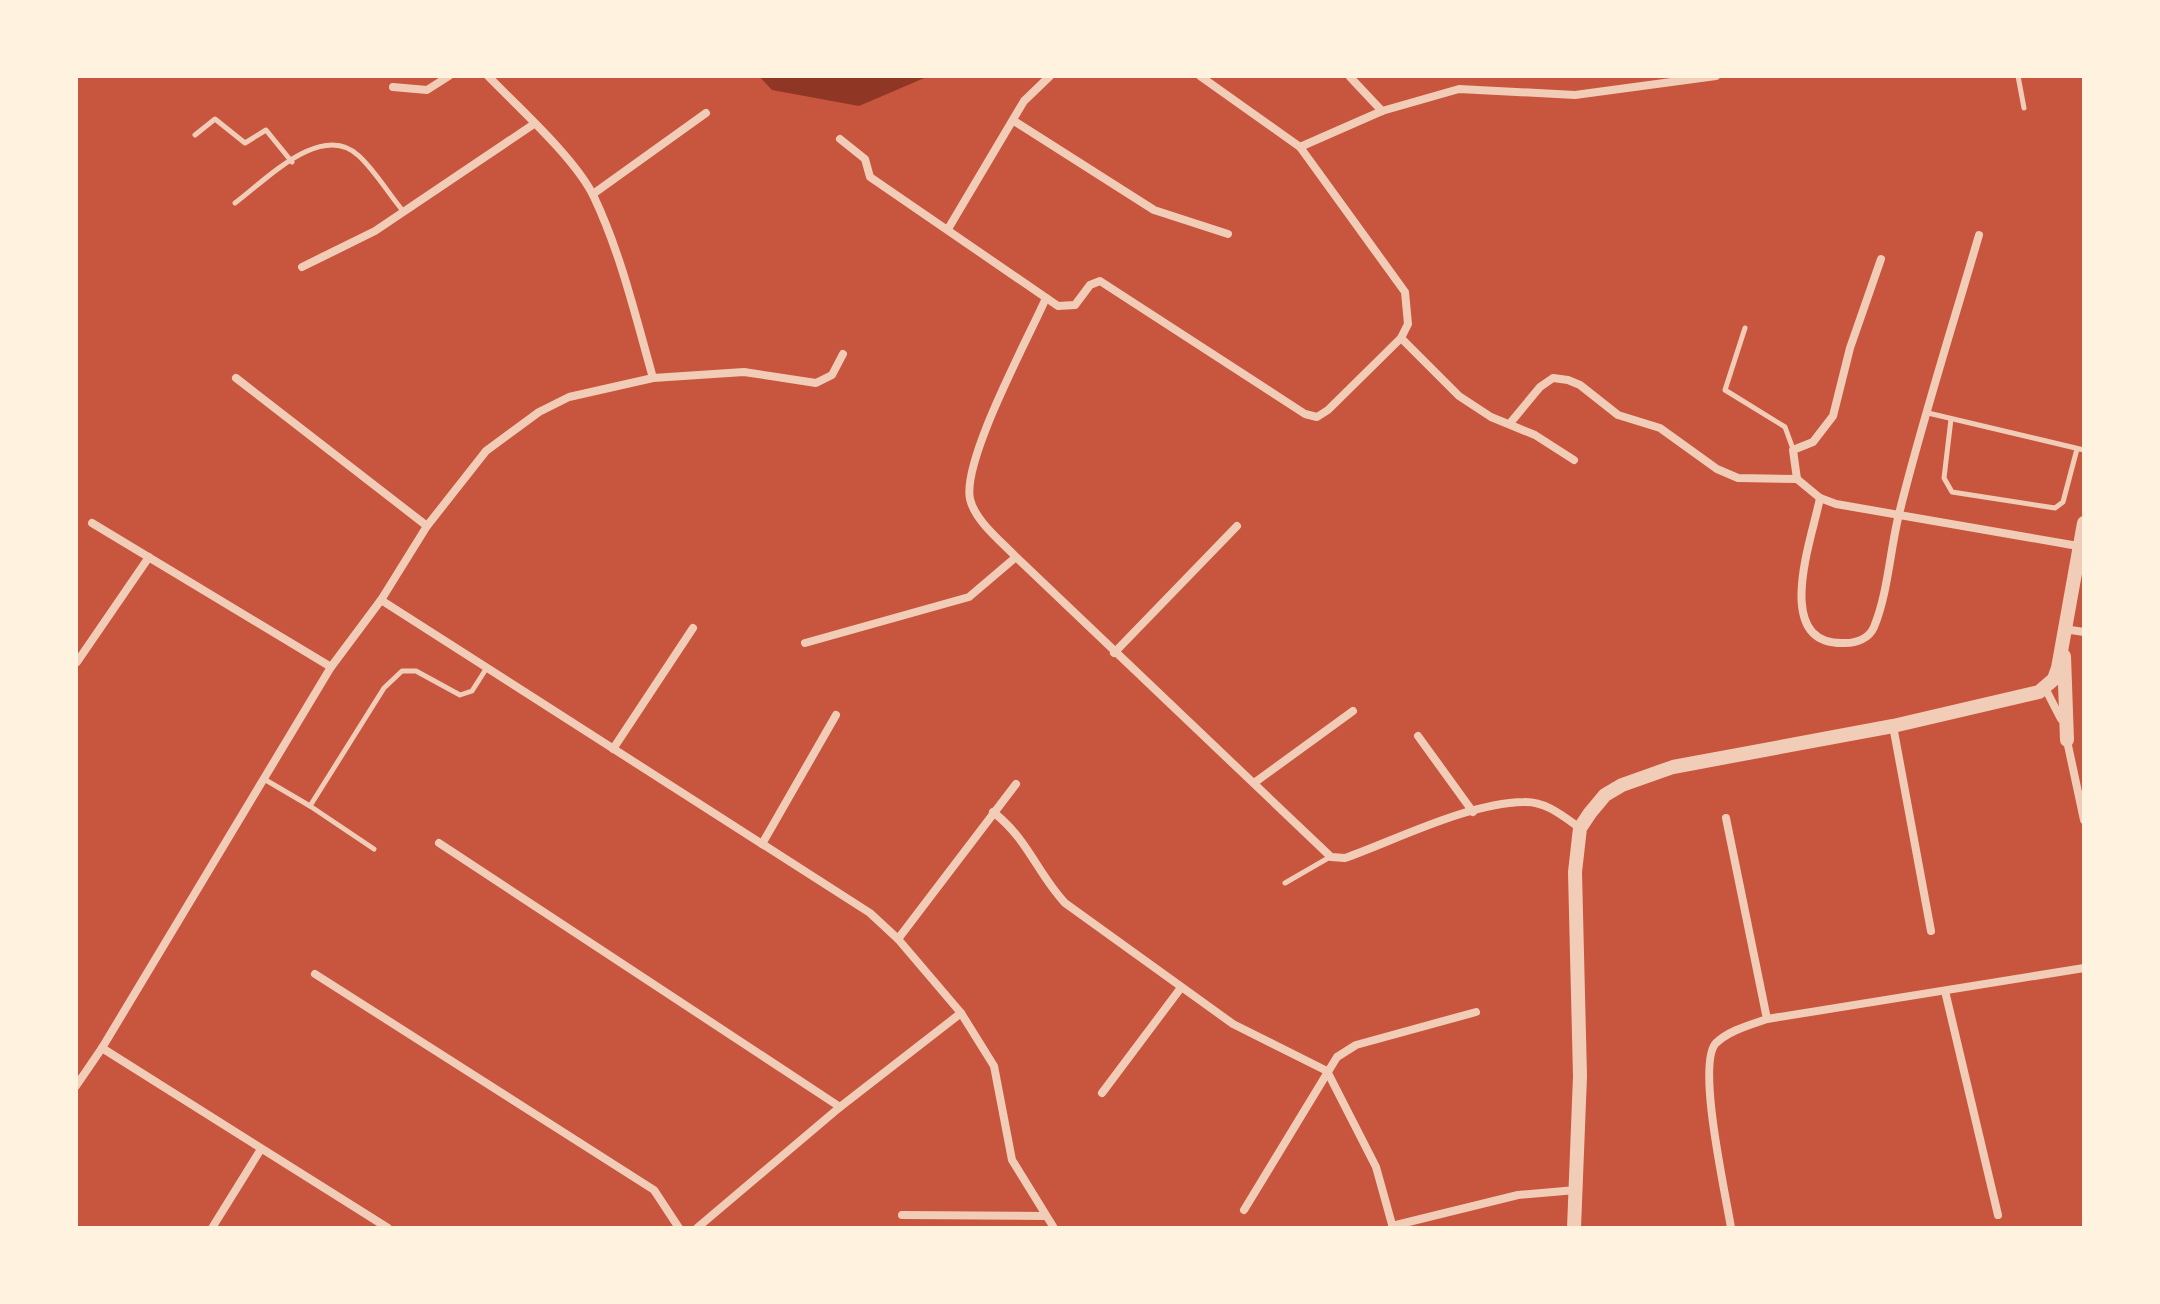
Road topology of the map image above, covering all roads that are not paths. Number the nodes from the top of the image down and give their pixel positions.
1 (449, 76) edge
2 (489, 76) edge
3 (1050, 76) edge
4 (1200, 76) edge
5 (1460, 76) edge
6 (1716, 76) edge
7 (2018, 76) edge
8 (1350, 77) edge
9 (393, 87) dead end
10 (1459, 89) junction
11 (2024, 108) dead end
12 (1382, 111) junction
13 (706, 113) dead end
14 (1014, 121) junction
15 (534, 124) junction
16 (195, 135) dead end
17 (840, 139) dead end
18 (1300, 147) junction
19 (292, 162) junction
20 (593, 194) junction
21 (235, 203) dead end
22 (403, 211) junction
23 (948, 229) junction
24 (1228, 234) dead end
25 (1979, 235) dead end
26 (1881, 259) dead end
27 (302, 267) dead end
28 (1046, 298) junction
29 (1745, 328) dead end
30 (1401, 338) junction
31 (843, 354) dead end
32 (236, 378) dead end
33 (653, 378) junction
34 (1928, 413) junction
35 (1951, 419) junction
36 (1511, 422) junction
37 (1793, 450) junction
38 (2081, 450) edge
39 (1574, 460) dead end
40 (1797, 479) junction
41 (1820, 498) junction
42 (1899, 514) junction
43 (92, 523) dead end
44 (2084, 523) edge
45 (427, 526) junction
46 (1237, 526) dead end
47 (2078, 546) junction
48 (149, 557) junction
49 (1016, 557) junction
50 (381, 600) junction
51 (693, 628) dead end
52 (2084, 632) edge
53 (2063, 636) junction
54 (805, 643) dead end
55 (1114, 653) junction
56 (77, 662) edge
57 (331, 667) junction
58 (486, 669) junction
59 (2045, 688) junction
60 (1353, 711) dead end
61 (836, 715) dead end
62 (1893, 726) junction
63 (1418, 736) dead end
64 (2067, 740) junction
65 (613, 749) junction
66 (264, 779) junction
67 (1254, 783) junction
68 (1016, 784) dead end
69 (310, 806) junction
70 (993, 812) junction
71 (1473, 812) junction
72 (1726, 818) dead end
73 (2084, 820) edge
74 (1580, 828) junction
75 (439, 843) dead end
76 (762, 844) junction
77 (374, 849) dead end
78 (1331, 857) junction
79 (1285, 883) dead end
80 (1931, 931) dead end
81 (898, 939) junction
82 (2084, 968) edge
83 (315, 974) dead end
84 (1180, 989) junction
85 (1945, 991) junction
86 (1476, 1012) dead end
87 (961, 1013) junction
88 (1767, 1019) junction
89 (102, 1048) junction
90 (1327, 1071) junction
91 (76, 1086) edge
92 (1102, 1093) dead end
93 (840, 1107) junction
94 (261, 1149) junction
95 (1576, 1190) junction
96 (1244, 1210) dead end
97 (902, 1215) dead end
98 (1998, 1215) dead end
99 (1045, 1216) junction
100 (1393, 1227) edge
101 (212, 1228) edge
102 (388, 1228) edge
103 (679, 1228) edge
104 (697, 1228) edge
105 (1054, 1228) edge
106 (1574, 1228) edge
107 (1731, 1228) edge

1 - 9 street
2 - 15 street
3 - 14 street
4 - 18 street
5 - 10 street
6 - 10 street
7 - 11 lane
8 - 12 street
10 - 12 street
12 - 18 street
13 - 20 street
14 - 23 street
14 - 24 street
15 - 20 street
15 - 22 street
16 - 19 lane
17 - 23 street
18 - 30 street
19 - 21 lane
19 - 22 lane
20 - 33 street
22 - 27 street
23 - 28 street
25 - 34 street
26 - 37 street
28 - 30 street
28 - 49 street
29 - 37 lane
30 - 36 street
31 - 33 street
32 - 45 street
33 - 45 street
34 - 35 lane
34 - 42 street
35 - 38 lane
35 - 38 lane
36 - 39 street
36 - 40 street
37 - 40 street
40 - 41 street
41 - 42 street
41 - 42 street
42 - 47 street
43 - 48 street
44 - 47 street
45 - 50 street
46 - 55 street
47 - 53 street
48 - 56 street
48 - 57 street
49 - 54 street
49 - 55 street
50 - 57 street
50 - 58 street
51 - 65 street
52 - 53 street
53 - 59 street
53 - 64 street
55 - 67 street
57 - 66 street
58 - 65 street
58 - 69 lane
59 - 62 street
59 - 64 street
60 - 67 street
61 - 76 street
62 - 74 street
62 - 80 street
63 - 71 street
64 - 73 street
65 - 76 street
66 - 69 lane
66 - 89 street
67 - 78 street
68 - 70 street
69 - 77 lane
70 - 81 street
70 - 84 street
71 - 74 street
71 - 78 street
72 - 88 street
74 - 95 street
75 - 93 street
76 - 81 street
78 - 79 lane
81 - 87 street
82 - 85 street
83 - 103 street
84 - 90 street
84 - 92 street
85 - 88 street
85 - 98 street
86 - 90 street
87 - 93 street
87 - 99 street
88 - 107 street
89 - 91 street
89 - 94 street
90 - 96 street
90 - 100 street
93 - 104 street
94 - 101 street
94 - 102 street
95 - 100 street
95 - 106 street
97 - 99 street
99 - 105 street

